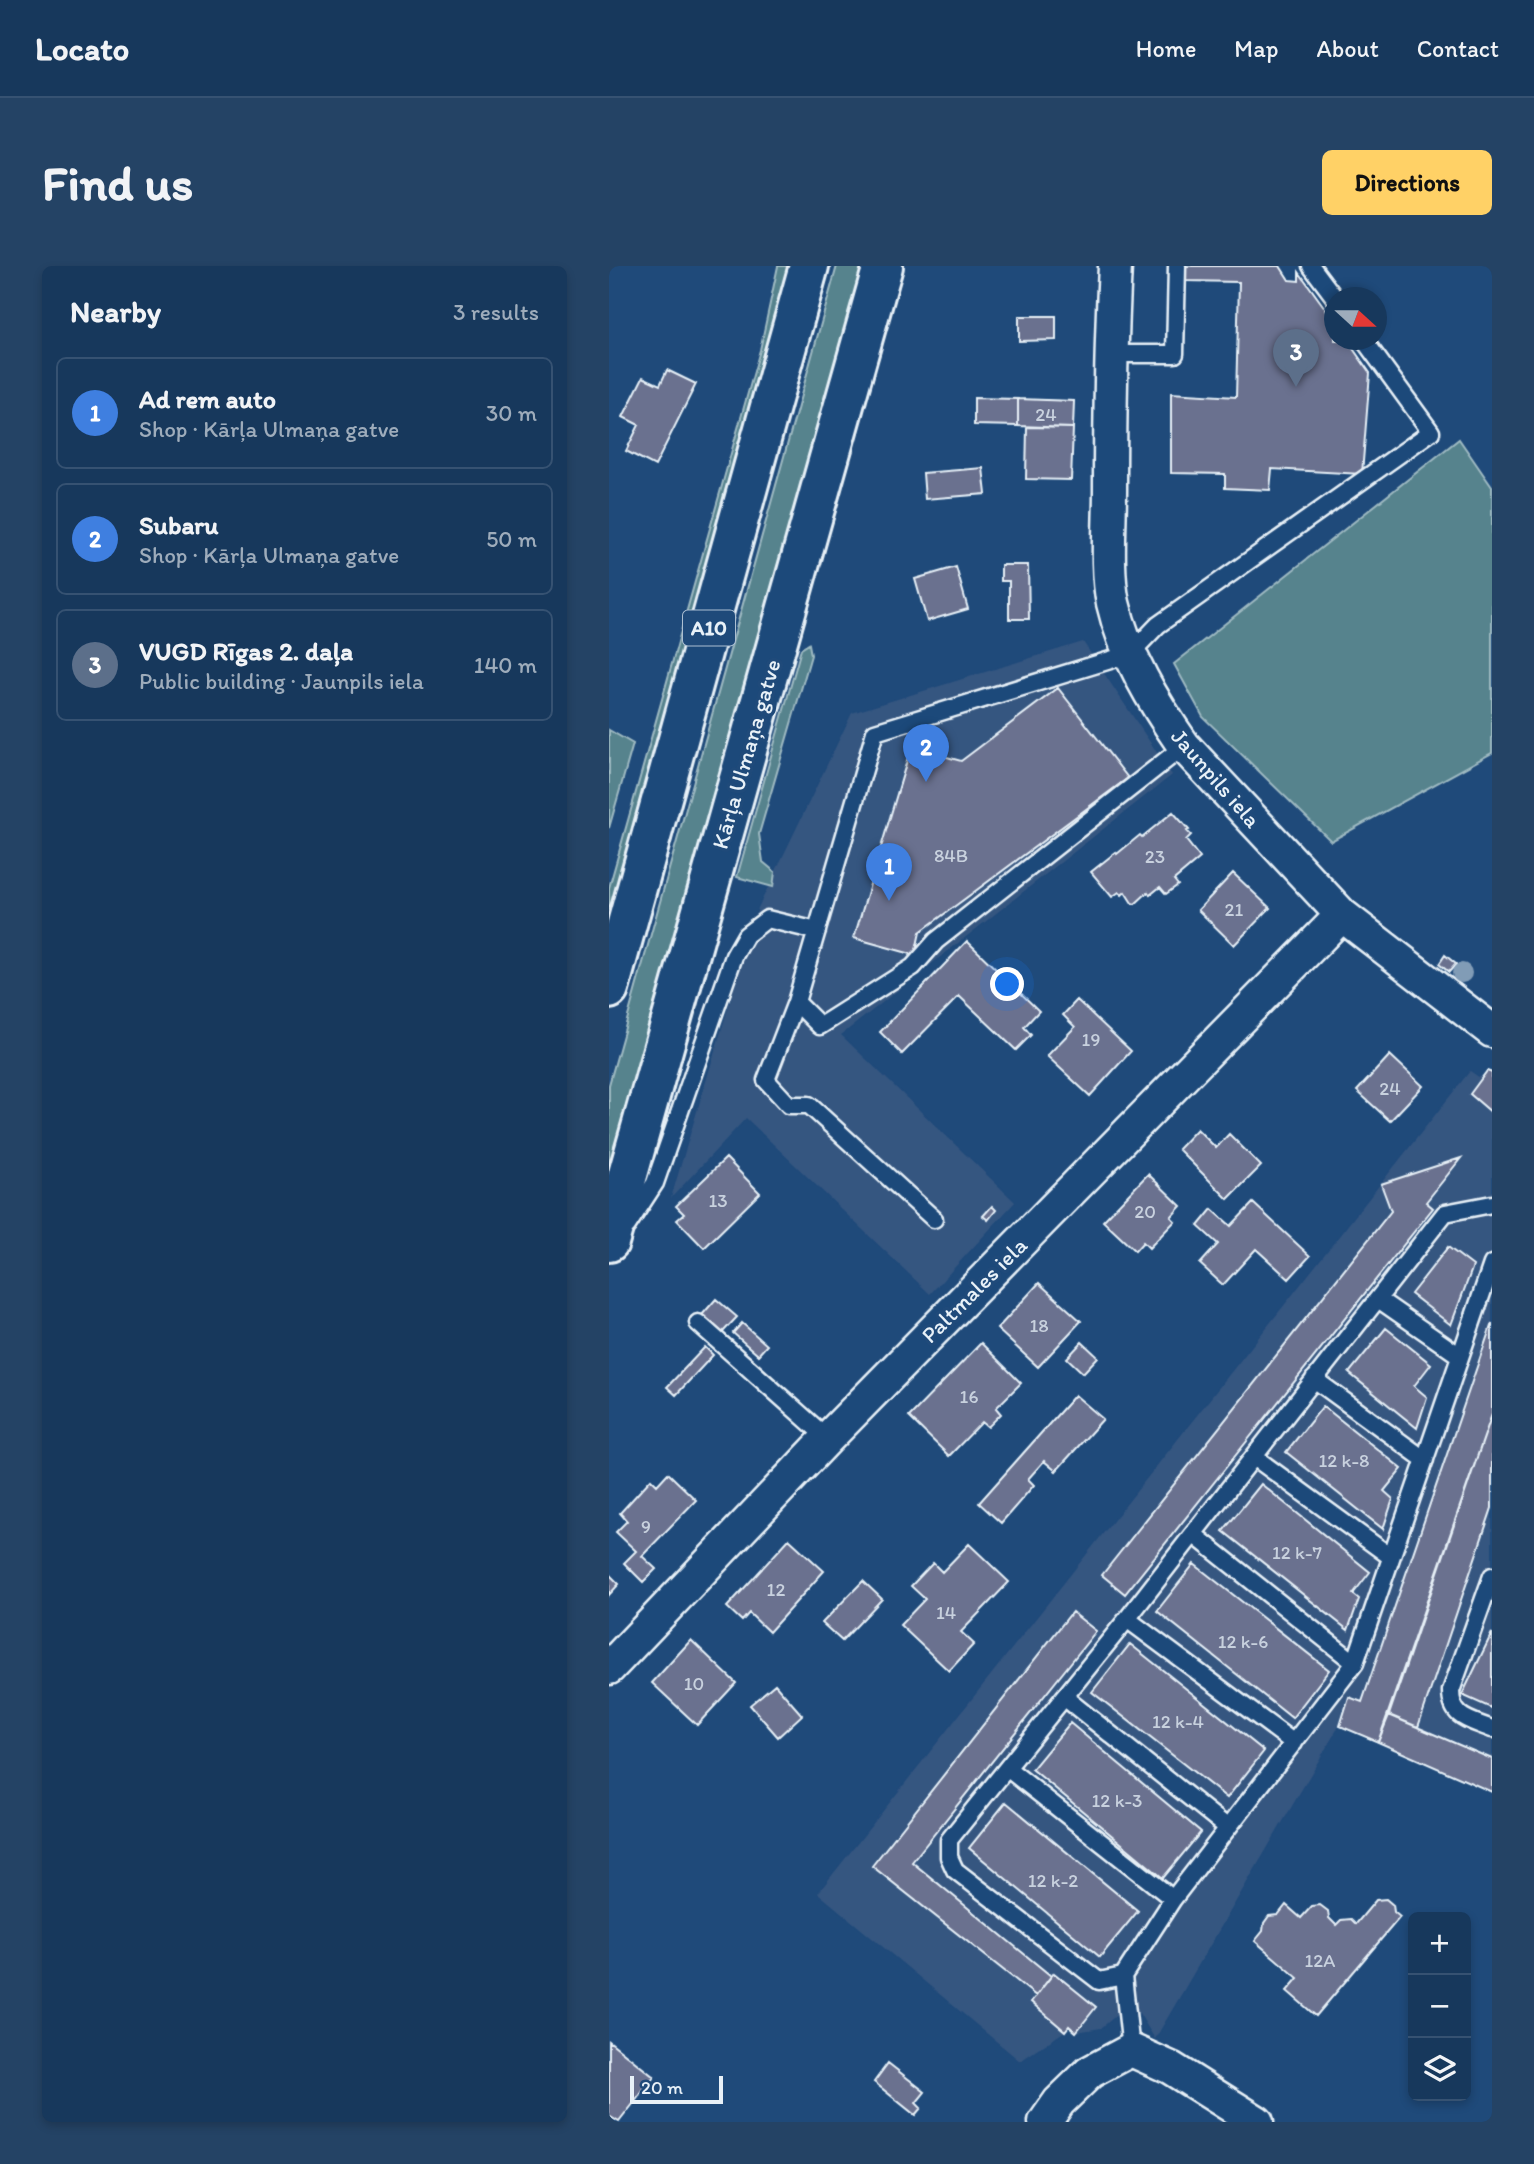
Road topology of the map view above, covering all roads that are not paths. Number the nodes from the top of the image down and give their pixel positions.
1 (809, 266) edge
2 (883, 266) edge
3 (1115, 266) edge
4 (1177, 266) edge
5 (1311, 266) edge
6 (1327, 287) edge
7 (1371, 350) edge
8 (1111, 354) junction
9 (1130, 654) junction
10 (1184, 746) junction
11 (1342, 915) junction
12 (817, 931) junction
13 (609, 989) edge
14 (796, 1002) junction
15 (1492, 1031) edge
16 (1492, 1203) edge
17 (933, 1219) dead end
18 (609, 1242) edge
19 (609, 1255) edge
20 (1492, 1264) edge
21 (1378, 1299) junction
22 (698, 1323) dead end
23 (1460, 1356) junction
24 (1314, 1379) junction
25 (817, 1429) dead end
26 (1254, 1457) junction
27 (1425, 1460) junction
28 (1193, 1534) junction
29 (1391, 1557) junction
30 (1492, 1576) edge
31 (1127, 1619) junction
32 (1355, 1663) junction
33 (609, 1668) edge
34 (1064, 1697) junction
35 (1492, 1729) edge
36 (1294, 1743) junction
37 (1007, 1768) junction
38 (1228, 1828) junction
39 (1173, 1899) junction
40 (1123, 1976) junction
41 (1131, 2050) junction
42 (1045, 2122) edge
43 (1257, 2122) edge

1 - 13 highway, A10
2 - 18 highway, Kārļa Ulmaņa gatve
3 - 8 street, Jaunpils iela
4 - 8 lane
5 - 6 lane
7 - 9 lane
8 - 9 street, Jaunpils iela
9 - 10 street, Jaunpils iela
9 - 12 lane
10 - 11 street, Jaunpils iela
10 - 14 lane
11 - 15 street, Jaunpils iela
11 - 33 street, Paltmales iela
12 - 14 lane
12 - 19 lane
14 - 17 lane
16 - 21 lane
20 - 23 lane
21 - 23 lane
21 - 24 lane
22 - 25 lane
23 - 27 lane
24 - 26 lane
24 - 27 lane
26 - 28 lane
26 - 29 lane
27 - 29 lane
28 - 31 lane
28 - 32 lane
29 - 32 lane
30 - 35 lane
31 - 34 lane
31 - 36 lane
32 - 36 lane
34 - 37 lane
34 - 38 lane
36 - 38 lane
37 - 39 lane
37 - 40 lane
38 - 39 lane
39 - 40 lane
40 - 41 lane
41 - 42 street
41 - 43 street

